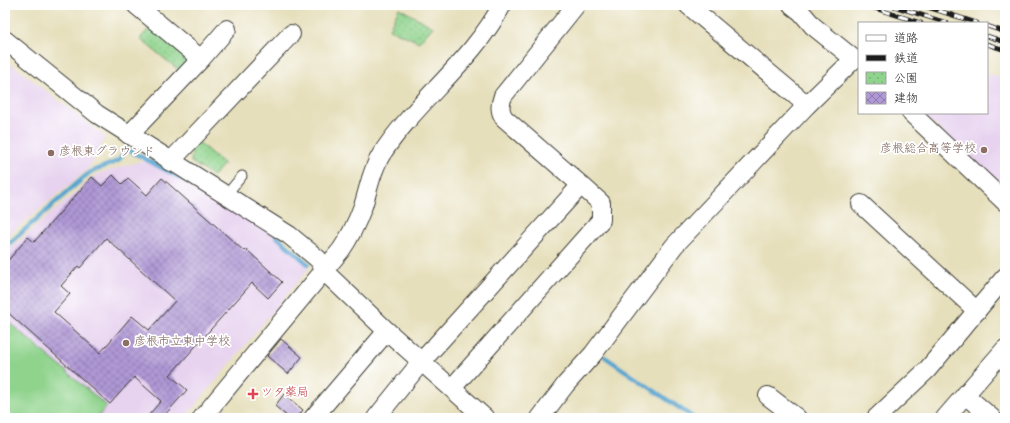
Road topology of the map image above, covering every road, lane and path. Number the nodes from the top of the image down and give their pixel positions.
1 (136, 5) edge
2 (502, 5) edge
3 (576, 5) edge
4 (688, 5) edge
5 (792, 5) edge
6 (227, 29) dead end
7 (291, 34) dead end
8 (5, 40) edge
9 (201, 60) junction
10 (856, 61) edge
11 (807, 105) junction
12 (912, 114) edge
13 (129, 135) junction
14 (170, 162) junction
15 (242, 176) dead end
16 (581, 185) junction
17 (226, 195) junction
18 (1005, 202) edge
19 (861, 204) dead end
20 (325, 269) junction
21 (1005, 277) edge
22 (977, 311) junction
23 (387, 331) junction
24 (1005, 349) edge
25 (421, 362) junction
26 (452, 388) junction
27 (965, 395) junction
28 (768, 396) dead end
29 (202, 418) edge
30 (313, 418) edge
31 (376, 418) edge
32 (486, 418) edge
33 (540, 418) edge
34 (797, 418) edge
35 (876, 418) edge
36 (945, 418) edge
37 (992, 418) edge

1 - 9 street
2 - 20 street
3 - 16 street
4 - 11 street
5 - 10 street
6 - 9 street
7 - 14 street
8 - 13 street
9 - 13 street
10 - 11 street
11 - 33 street
12 - 18 street
13 - 14 street
14 - 17 street
15 - 17 lane
16 - 25 street
16 - 26 street
17 - 20 street
19 - 22 street
20 - 23 street
20 - 29 street
21 - 22 street
22 - 35 street
23 - 25 street
23 - 30 street
24 - 27 street
25 - 26 street
25 - 31 street
26 - 32 street
27 - 36 street
27 - 37 street
28 - 34 street

